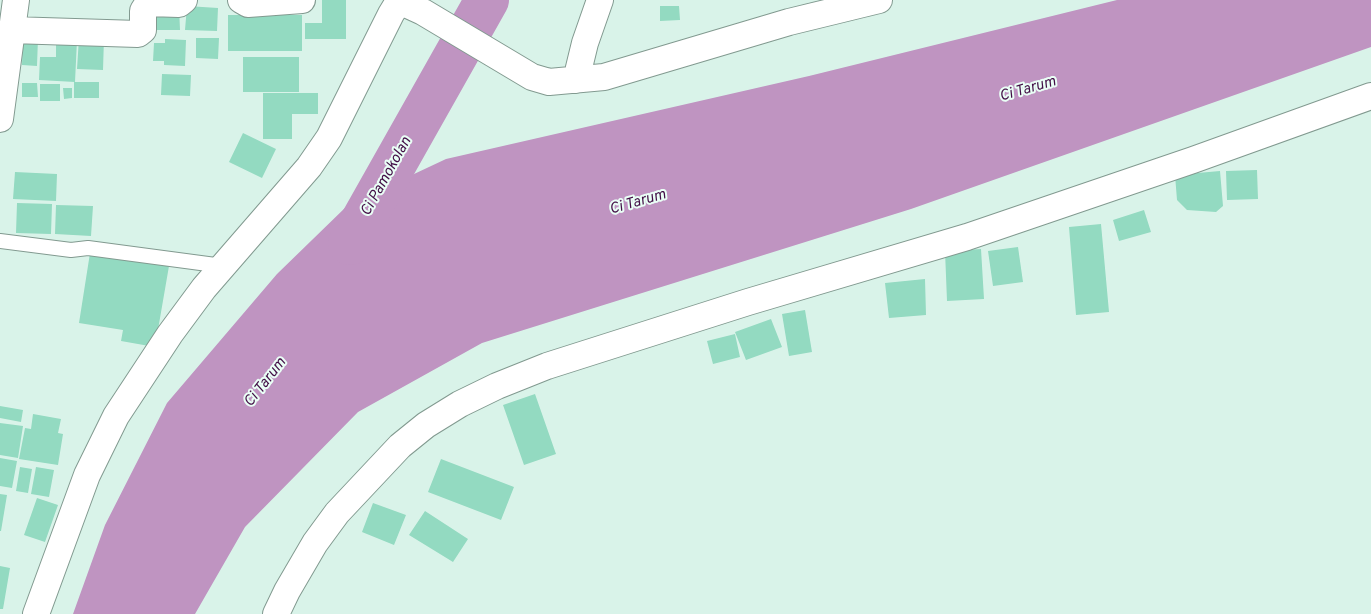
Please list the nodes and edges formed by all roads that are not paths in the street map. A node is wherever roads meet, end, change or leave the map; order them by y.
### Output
1 (16, 0) edge
2 (184, 0) edge
3 (241, 0) edge
4 (302, 0) edge
5 (600, 0) edge
6 (879, 0) edge
7 (398, 1) edge
8 (11, 30) junction
9 (576, 80) junction
10 (1371, 96) edge
11 (0, 119) edge
12 (0, 241) edge
13 (223, 266) junction
14 (36, 614) edge
15 (276, 614) edge

1 - 8 street
2 - 8 street
3 - 4 street
5 - 9 street
6 - 9 street
7 - 9 street
7 - 13 street
8 - 11 street
10 - 15 street
12 - 13 lane
13 - 14 street

